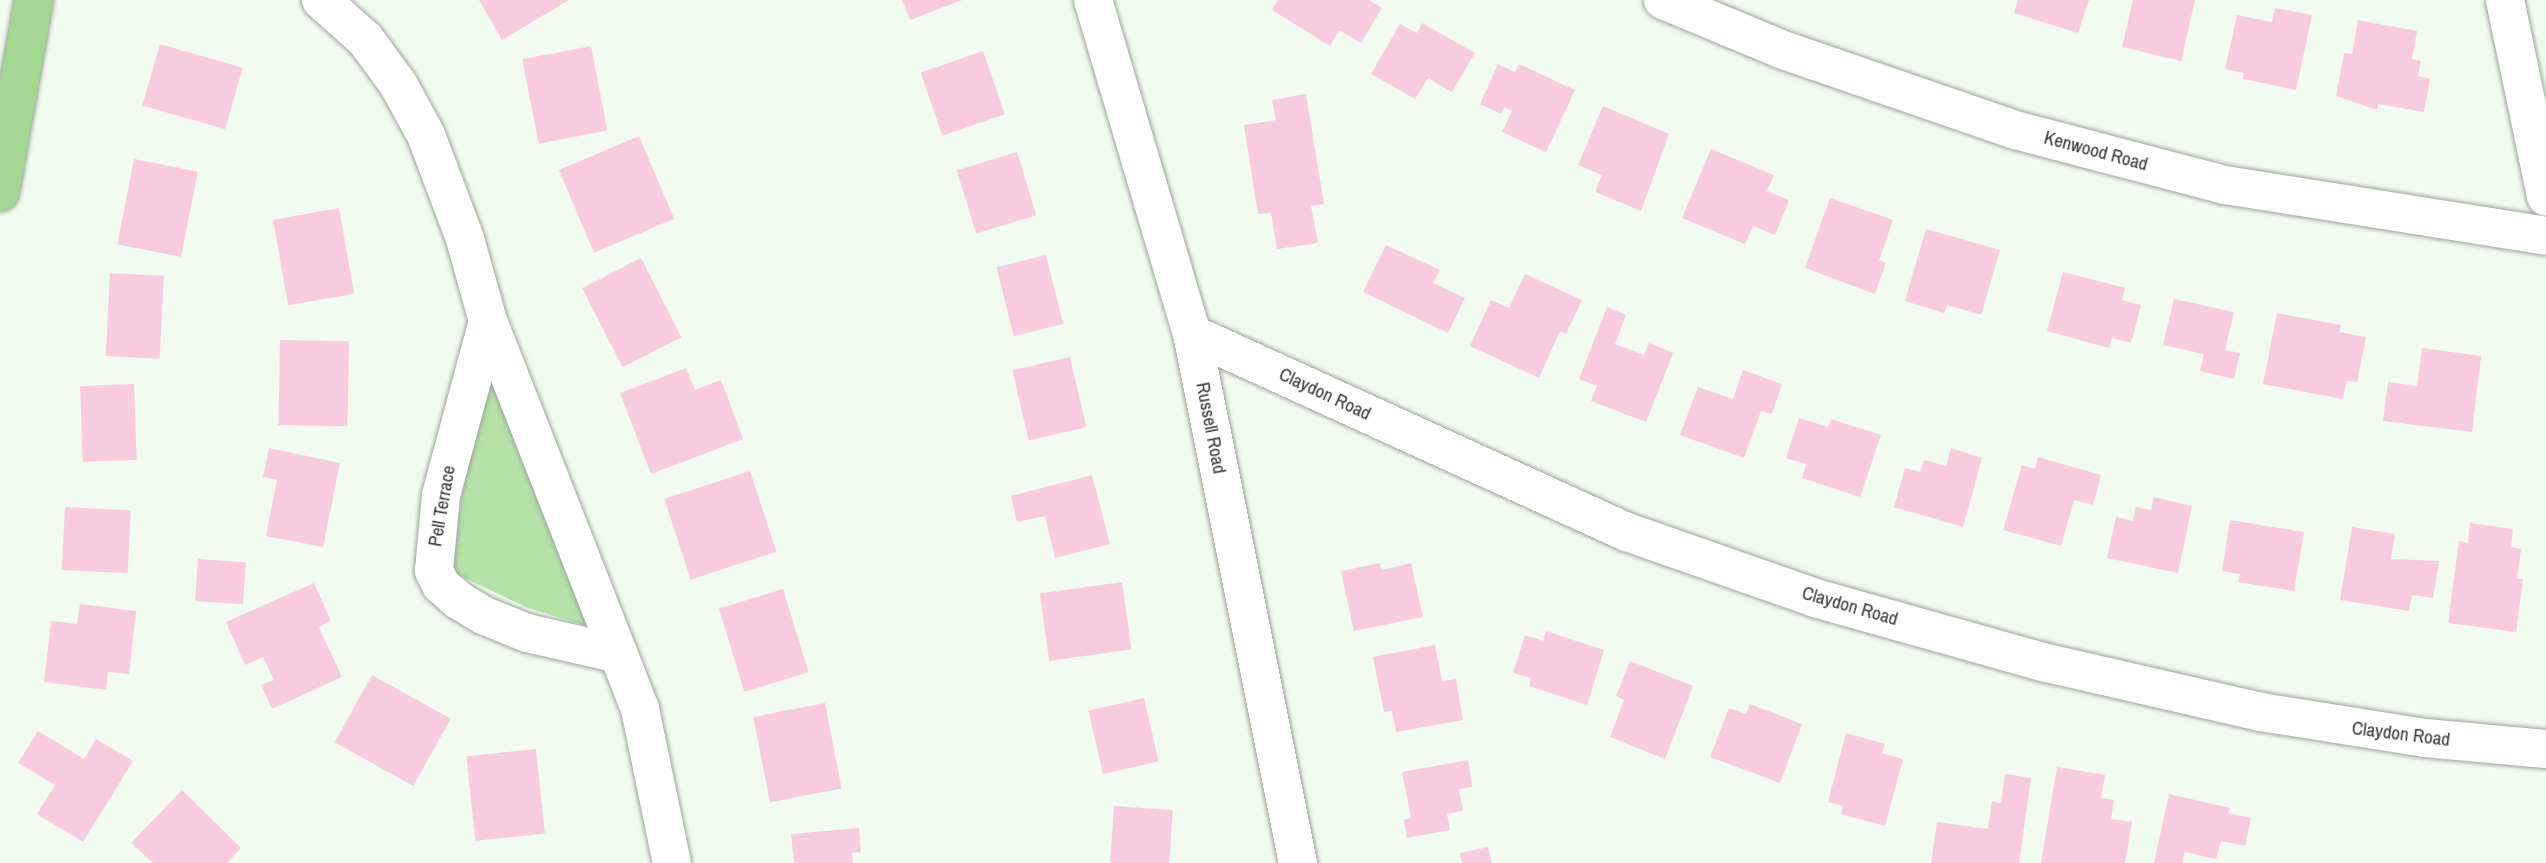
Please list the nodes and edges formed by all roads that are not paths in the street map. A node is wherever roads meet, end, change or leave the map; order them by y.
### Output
1 (34, 0) edge
2 (321, 0) edge
3 (1093, 0) edge
4 (1663, 0) edge
5 (2505, 0) edge
6 (0, 192) edge
7 (2546, 197) edge
8 (2546, 236) edge
9 (488, 321) junction
10 (1192, 334) junction
11 (619, 654) junction
12 (2546, 749) edge
13 (672, 863) edge
14 (1298, 863) edge

1 - 6 main road
2 - 9 street
3 - 10 street, Russell Road
4 - 8 street, Kenwood Road
5 - 7 street
9 - 11 street
9 - 11 street, Pell Terrace
10 - 12 street, Claydon Road
10 - 14 street, Russell Road
11 - 13 street

